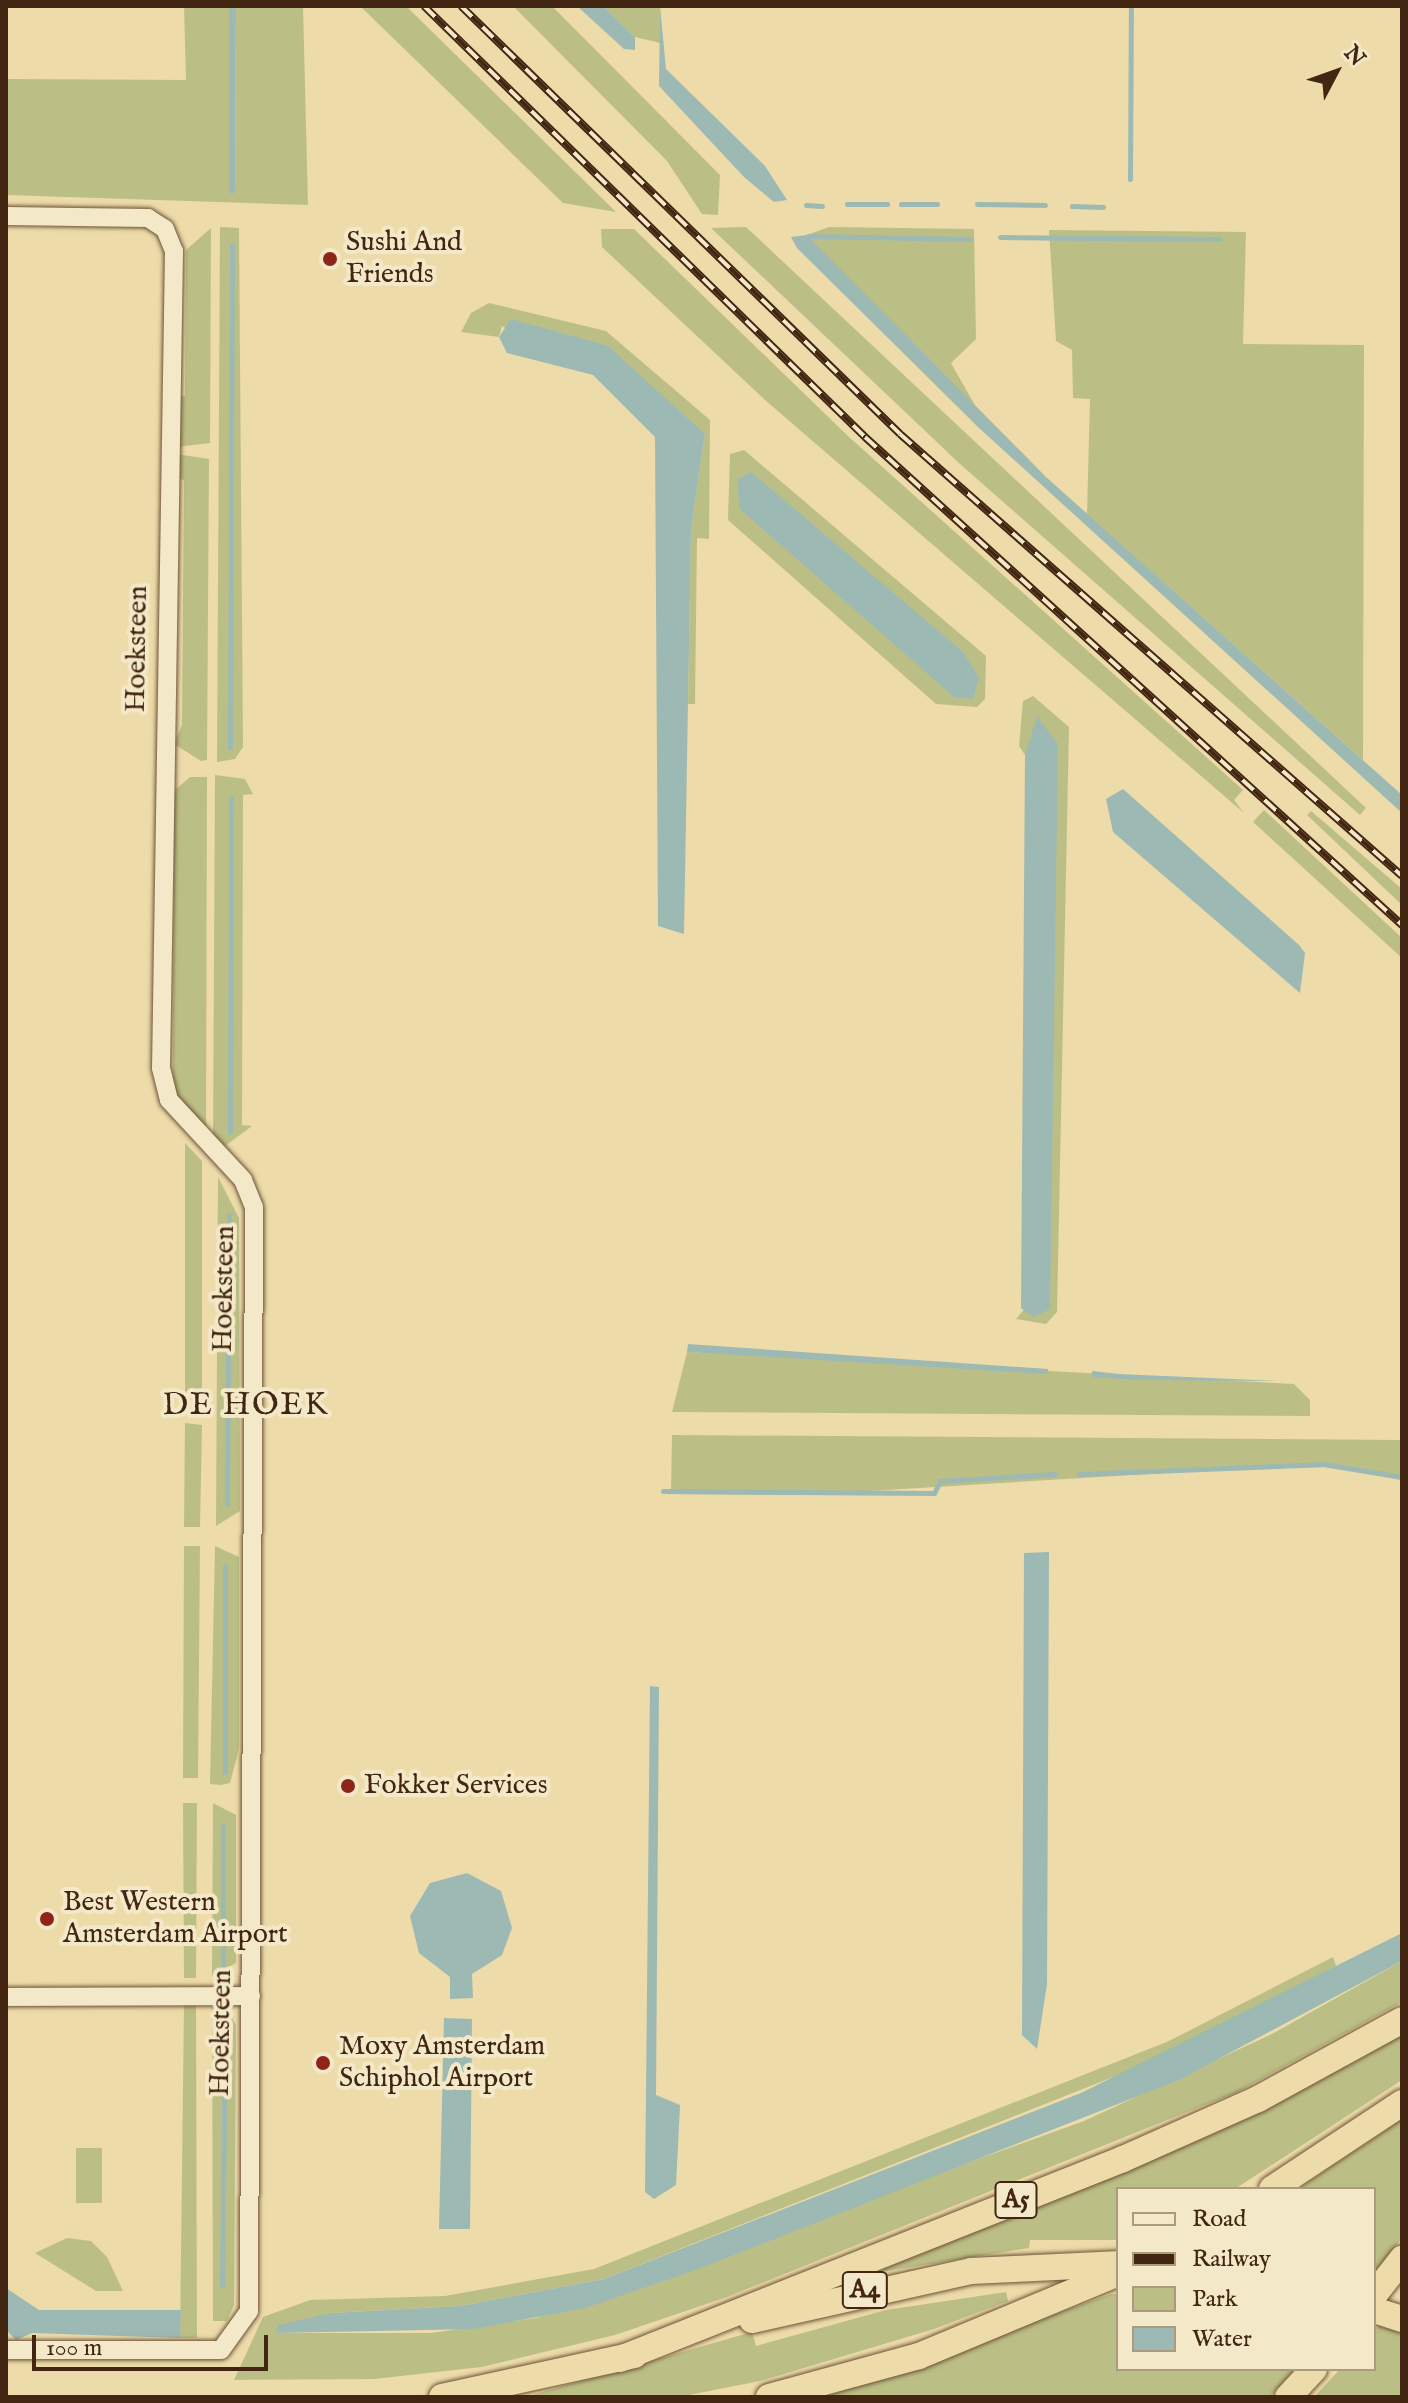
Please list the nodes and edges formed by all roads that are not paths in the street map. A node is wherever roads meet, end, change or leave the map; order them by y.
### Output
1 (6, 216) edge
2 (251, 1996) junction
3 (6, 1997) edge
4 (1402, 2020) edge
5 (1402, 2103) edge
6 (1275, 2187) edge
7 (1402, 2259) edge
8 (1116, 2264) edge
9 (1116, 2274) edge
10 (1378, 2290) edge
11 (1376, 2311) edge
12 (1402, 2319) edge
13 (6, 2350) edge
14 (620, 2359) junction
15 (1312, 2371) edge
16 (442, 2397) edge
17 (769, 2397) edge
18 (1288, 2397) edge

1 - 2 street, Hoeksteen
2 - 3 street
2 - 13 street, Hoeksteen
4 - 14 highway, A5
5 - 6 highway
7 - 10 highway
8 - 14 highway, A4
9 - 17 highway
11 - 12 highway
14 - 16 highway, A4
15 - 18 highway

